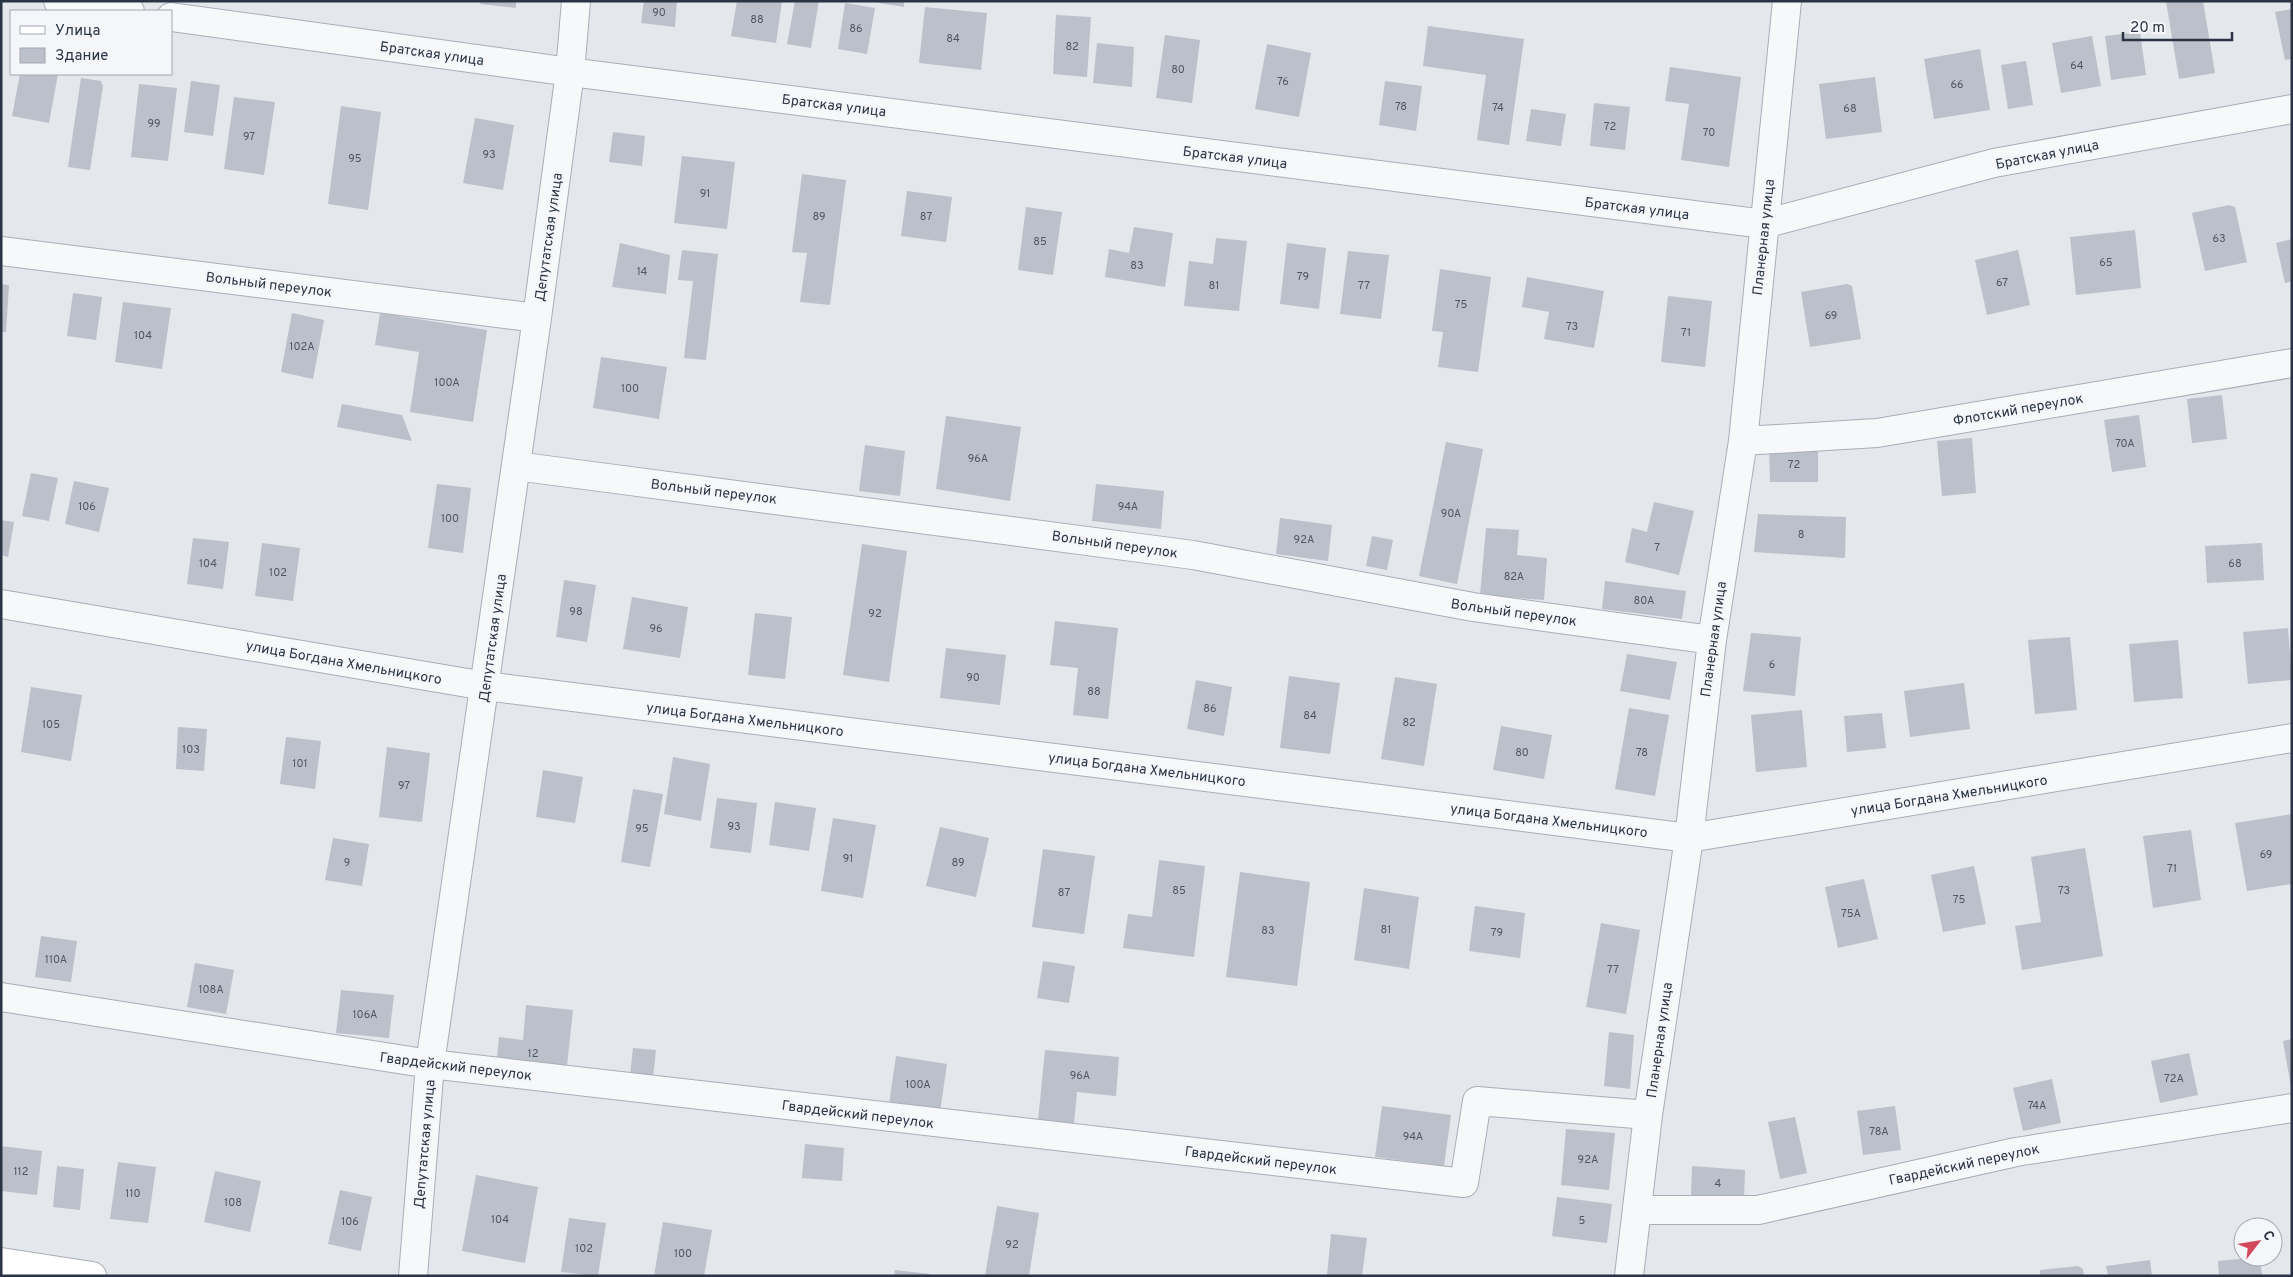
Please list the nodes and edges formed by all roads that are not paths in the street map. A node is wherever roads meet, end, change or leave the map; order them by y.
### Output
1 (58, 1) edge
2 (576, 1) edge
3 (1788, 1) edge
4 (123, 10) edge
5 (172, 17) edge
6 (570, 72) junction
7 (2292, 109) edge
8 (1764, 224) junction
9 (1, 251) edge
10 (537, 318) junction
11 (2292, 363) edge
12 (1743, 441) junction
13 (516, 466) junction
14 (1, 604) edge
15 (1712, 640) junction
16 (485, 686) junction
17 (2292, 738) edge
18 (1689, 838) junction
19 (1, 997) edge
20 (430, 1064) junction
21 (2292, 1108) edge
22 (1648, 1115) junction
23 (1637, 1210) junction
24 (1, 1262) edge
25 (92, 1276) edge
26 (413, 1276) edge
27 (1629, 1276) edge

1 - 4 street
2 - 6 street, Депутатская улица
3 - 8 street, Планерная улица
5 - 6 street, Братская улица
6 - 8 street, Братская улица
6 - 10 street, Депутатская улица
7 - 8 street, Братская улица
8 - 12 street, Планерная улица
9 - 10 street, Вольный переулок
10 - 13 street, Депутатская улица
11 - 12 street, Флотский переулок
12 - 15 street, Планерная улица
13 - 15 street, Вольный переулок
13 - 16 street, Депутатская улица
14 - 16 street, улица Богдана Хмельницкого
15 - 18 street, Планерная улица
16 - 18 street, улица Богдана Хмельницкого
16 - 20 street, Депутатская улица
17 - 18 street, улица Богдана Хмельницкого
18 - 22 street, Планерная улица
19 - 20 street, Гвардейский переулок
20 - 22 street, Гвардейский переулок
20 - 26 street, Депутатская улица
21 - 23 street, Гвардейский переулок
22 - 23 street, Планерная улица
23 - 27 street, Планерная улица
24 - 25 street

